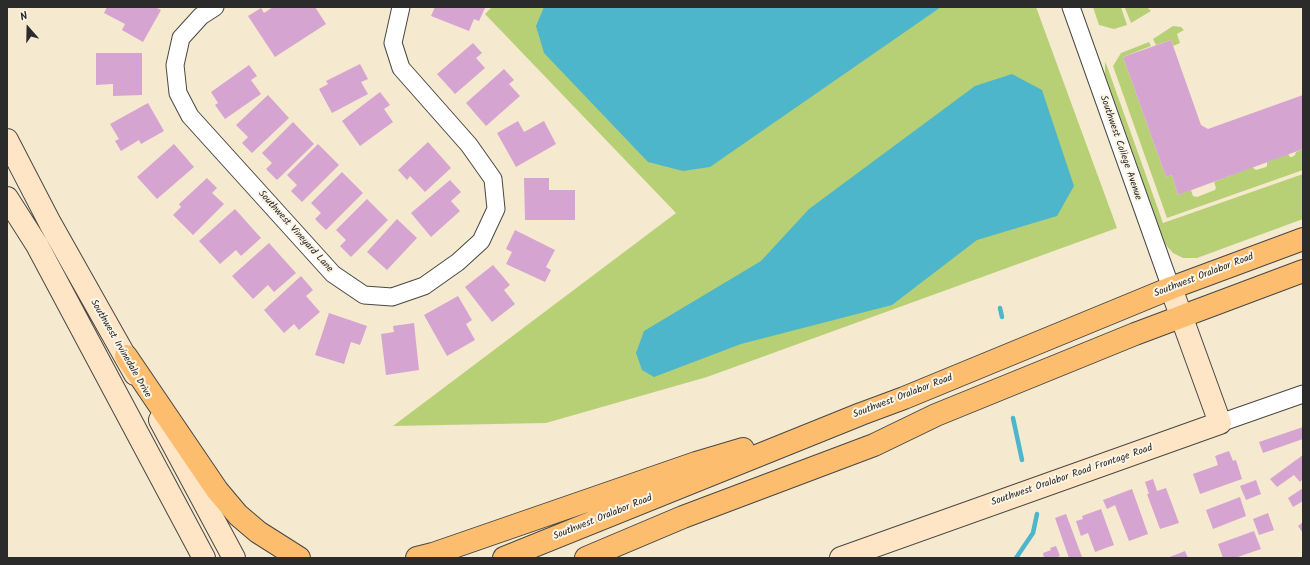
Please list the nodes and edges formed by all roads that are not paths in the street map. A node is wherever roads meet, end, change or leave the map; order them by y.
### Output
1 (216, 7) edge
2 (402, 7) edge
3 (1071, 7) edge
4 (7, 140) edge
5 (7, 198) edge
6 (1303, 239) edge
7 (1303, 271) edge
8 (1171, 288) junction
9 (1182, 317) junction
10 (126, 356) junction
11 (1303, 394) edge
12 (861, 414) junction
13 (1220, 423) junction
14 (883, 551) edge
15 (204, 558) edge
16 (234, 558) edge
17 (299, 558) edge
18 (417, 558) edge
19 (504, 558) edge
20 (586, 558) edge
21 (842, 558) edge

1 - 2 street, Southwest Vineyard Lane
3 - 8 street, Southwest College Avenue
4 - 10 main road, Southwest Irvinedale Drive
5 - 15 main road
6 - 8 main road, Southwest Oralabor Road
7 - 9 main road
8 - 9 main road
8 - 12 main road, Southwest Oralabor Road
9 - 13 main road
9 - 20 main road
10 - 16 main road, Southwest Irvinedale Drive
10 - 17 main road
11 - 13 street, Southwest Oralabor Road Frontage Road
12 - 18 main road
12 - 19 main road, Southwest Oralabor Road
13 - 14 main road, Southwest Oralabor Road Frontage Road
14 - 21 main road, Southwest Oralabor Road Frontage Road

